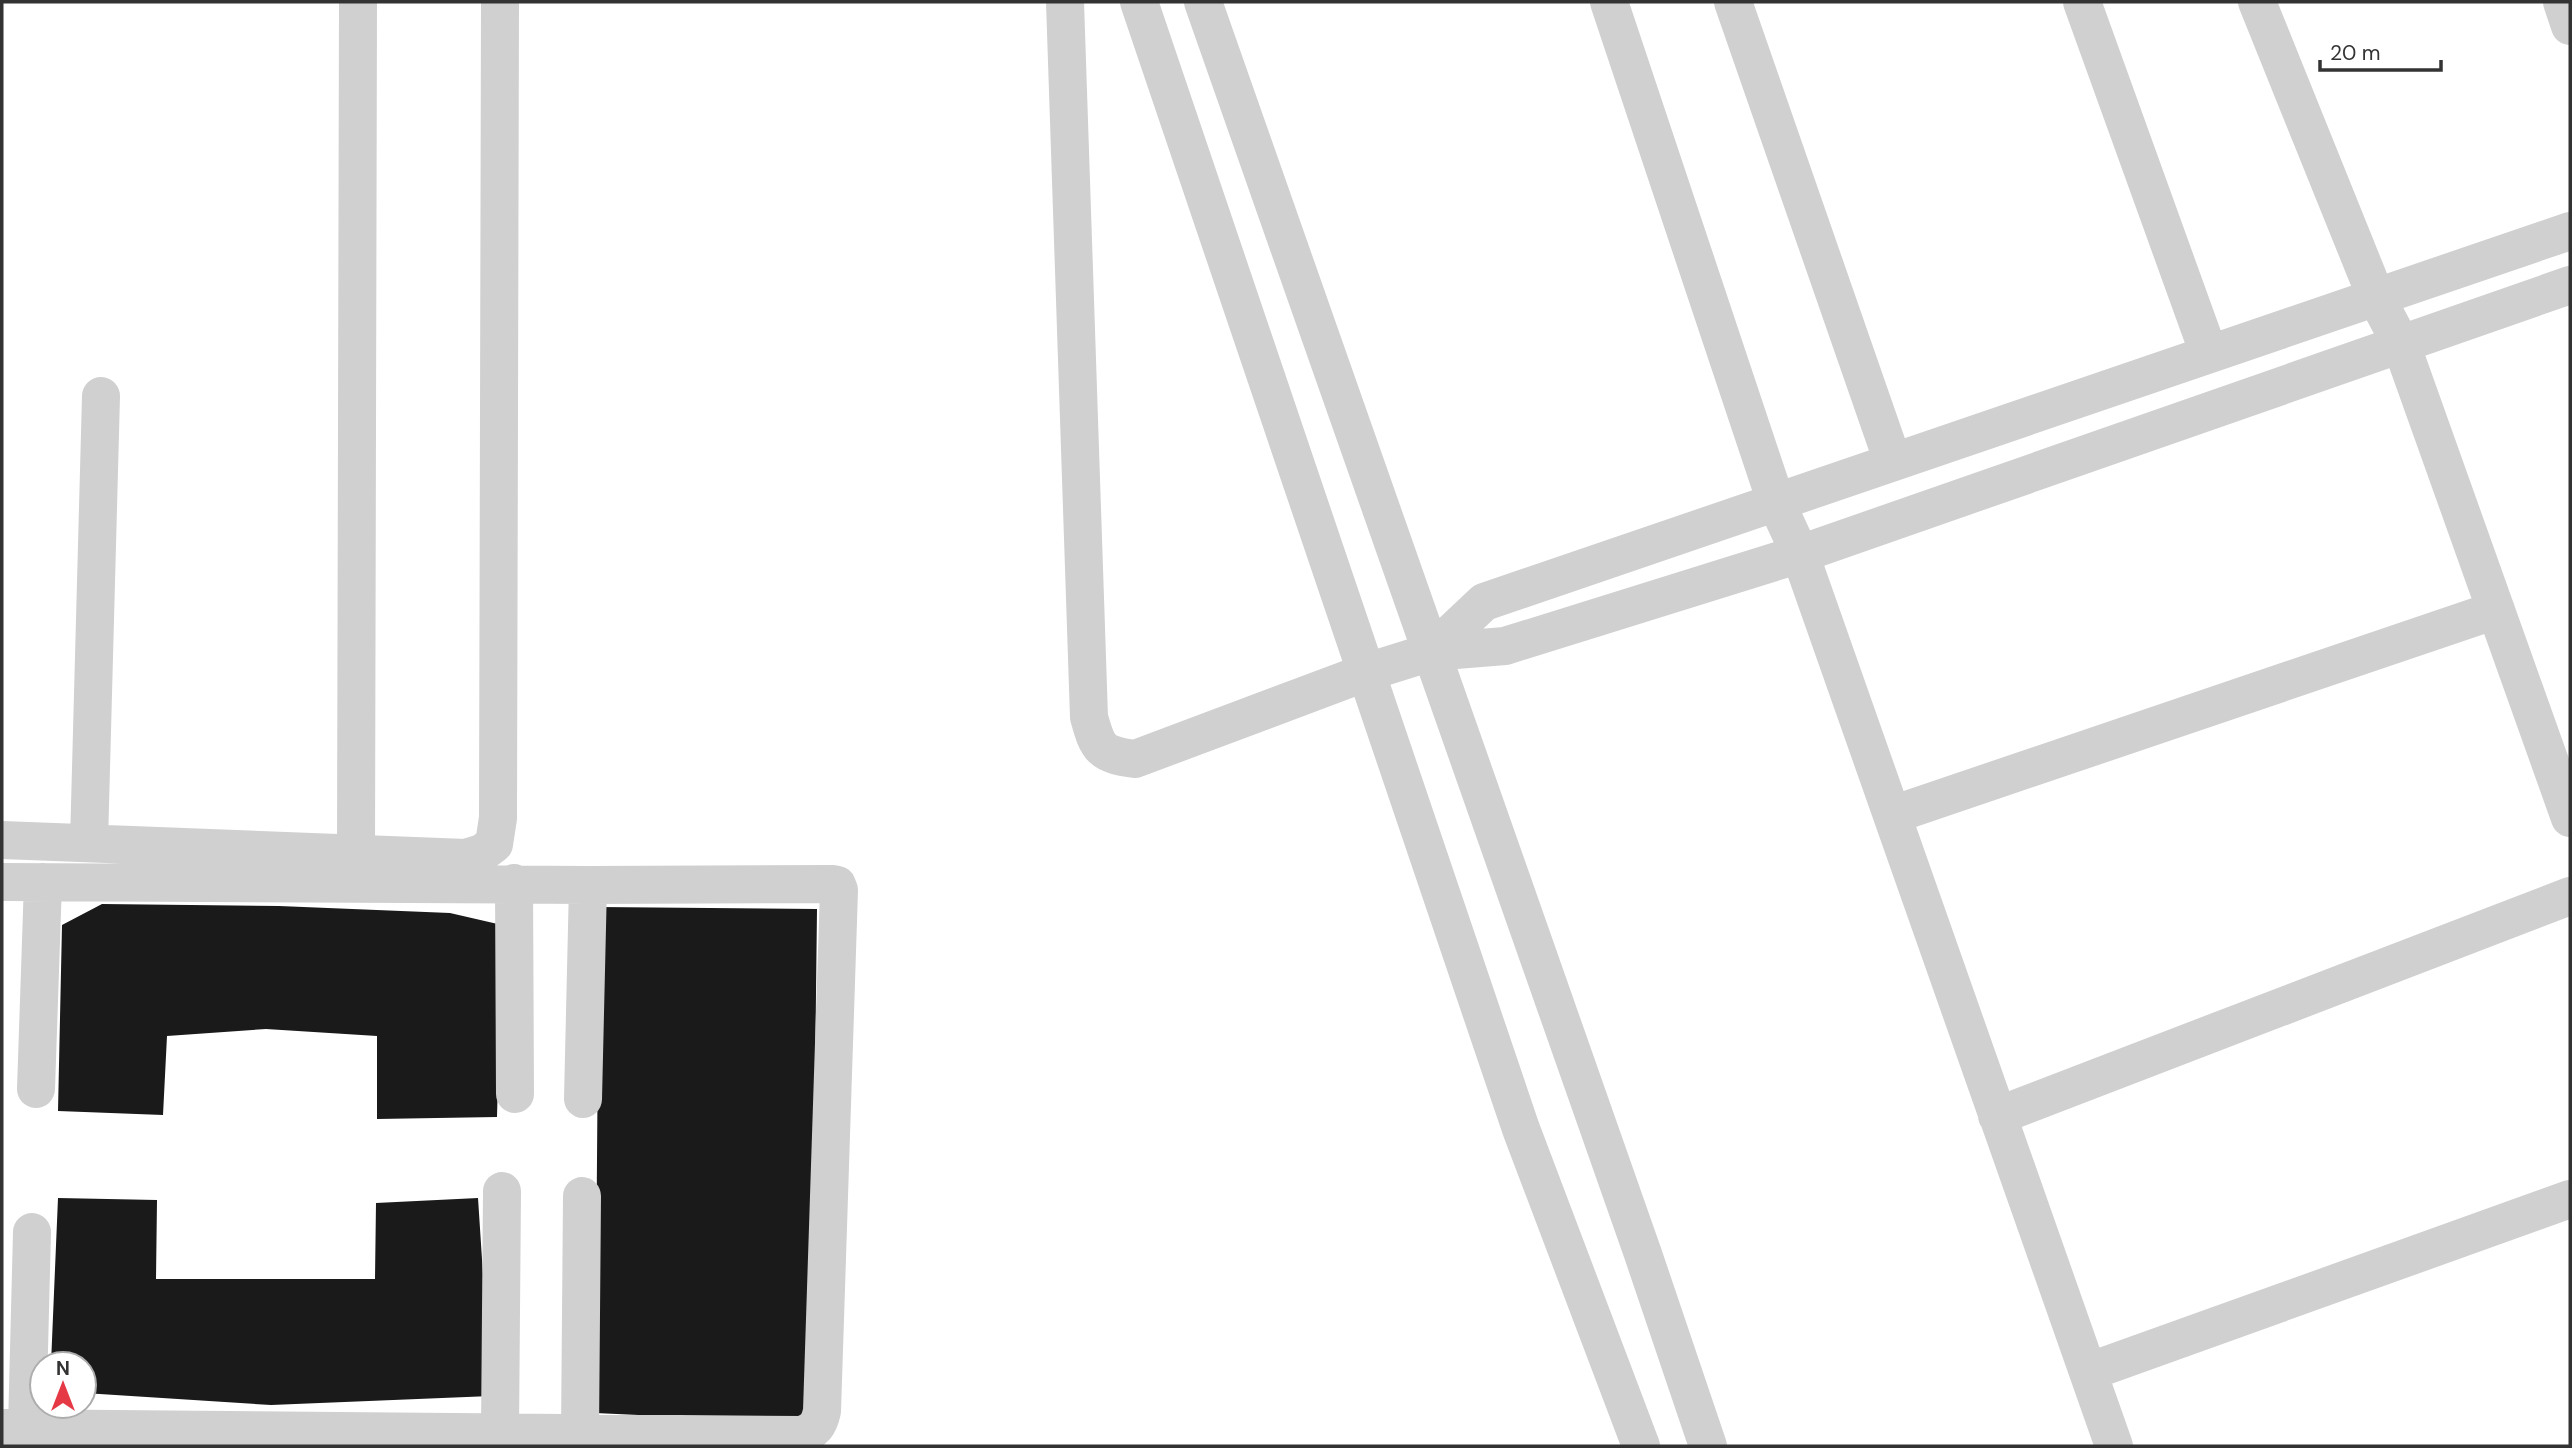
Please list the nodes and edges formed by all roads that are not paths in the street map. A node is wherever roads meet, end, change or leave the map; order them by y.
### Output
1 (358, 2) edge
2 (500, 2) edge
3 (1065, 2) edge
4 (1139, 2) edge
5 (1203, 2) edge
6 (1609, 2) edge
7 (1733, 2) edge
8 (2082, 2) edge
9 (2257, 2) edge
10 (2562, 2) edge
11 (2570, 26) edge
12 (2570, 231) edge
13 (2570, 285) edge
14 (2376, 298) junction
15 (2400, 344) junction
16 (2209, 354) junction
17 (101, 396) dead end
18 (1894, 462) junction
19 (1776, 502) junction
20 (1800, 554) junction
21 (2496, 610) junction
22 (1431, 652) junction
23 (1367, 672) junction
24 (1892, 815) junction
25 (2570, 818) edge
26 (2, 840) edge
27 (89, 843) junction
28 (356, 853) junction
29 (2, 881) edge
30 (43, 882) junction
31 (514, 883) junction
32 (588, 885) junction
33 (2570, 896) edge
34 (36, 1089) dead end
35 (515, 1094) dead end
36 (583, 1099) dead end
37 (1997, 1116) junction
38 (502, 1191) dead end
39 (582, 1196) dead end
40 (2570, 1199) edge
41 (32, 1232) dead end
42 (2088, 1372) junction
43 (14, 1428) edge
44 (500, 1431) junction
45 (580, 1432) junction
46 (1641, 1446) edge
47 (1708, 1446) edge
48 (2114, 1446) edge

1 - 28 street
2 - 28 street
3 - 23 street
4 - 23 street
5 - 22 street
6 - 19 street
7 - 18 street
8 - 16 street
9 - 14 street
10 - 11 street
12 - 14 street
13 - 15 street
14 - 15 street
14 - 16 street
15 - 20 street
15 - 21 street
16 - 18 street
17 - 27 street
18 - 19 street
19 - 20 street
19 - 22 street
20 - 22 street
20 - 24 street
21 - 24 street
21 - 25 street
22 - 23 street
22 - 47 street
23 - 46 street
24 - 37 street
26 - 27 street
27 - 28 street
29 - 30 street
30 - 31 street
30 - 34 street
31 - 32 street
31 - 35 street
32 - 36 street
32 - 45 street
33 - 37 street
37 - 42 street
38 - 44 street
39 - 45 street
40 - 42 street
41 - 43 street
42 - 48 street
43 - 44 street
44 - 45 street

